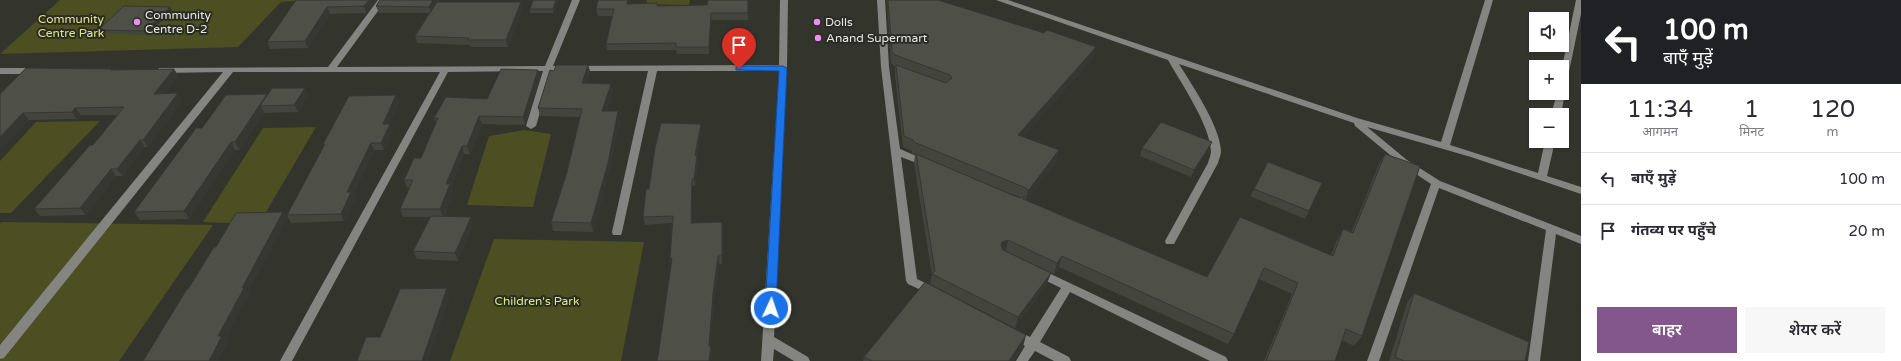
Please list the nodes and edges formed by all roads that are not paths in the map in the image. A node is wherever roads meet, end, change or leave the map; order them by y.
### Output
1 (382, 0) edge
2 (576, 0) edge
3 (784, 0) edge
4 (881, 0) edge
5 (1000, 0) edge
6 (1489, 0) edge
7 (1580, 0) edge
8 (1172, 59) junction
9 (1567, 60) edge
10 (885, 67) junction
11 (783, 68) junction
12 (548, 69) junction
13 (653, 69) junction
14 (152, 70) edge
15 (230, 70) junction
16 (330, 70) junction
17 (445, 70) junction
18 (42, 71) edge
19 (1, 72) edge
20 (898, 72) edge
21 (1354, 120) junction
22 (531, 126) dead end
23 (1445, 146) junction
24 (1548, 148) edge
25 (895, 151) junction
26 (939, 169) edge
27 (1542, 178) junction
28 (1436, 183) junction
29 (1581, 191) edge
30 (1551, 230) junction
31 (617, 232) dead end
32 (1581, 240) edge
33 (1170, 241) dead end
34 (1026, 266) edge
35 (1068, 286) junction
36 (940, 296) edge
37 (1004, 329) edge
38 (769, 340) junction
39 (1032, 344) junction
40 (0, 354) edge
41 (286, 361) edge
42 (767, 361) edge
43 (804, 361) edge
44 (1022, 361) edge
45 (1065, 361) edge
46 (1222, 361) edge
47 (1373, 361) edge
48 (1534, 361) edge

1 - 16 street
2 - 12 street
3 - 11 street
4 - 10 street
5 - 8 street
6 - 23 street
7 - 9 street
8 - 21 street
8 - 33 street
10 - 20 street
10 - 25 street
11 - 13 street
11 - 38 street
12 - 13 street
12 - 17 street
12 - 22 street
13 - 31 street
14 - 15 street
15 - 16 street
15 - 40 street
16 - 17 street
17 - 41 street
18 - 19 street
21 - 23 street
21 - 28 street
23 - 27 street
24 - 27 street
25 - 26 street
25 - 36 street
27 - 29 street
28 - 30 street
28 - 47 street
30 - 32 street
30 - 48 street
34 - 35 street
35 - 39 street
35 - 46 street
37 - 39 street
38 - 42 street
38 - 43 street
39 - 44 street
39 - 45 street

